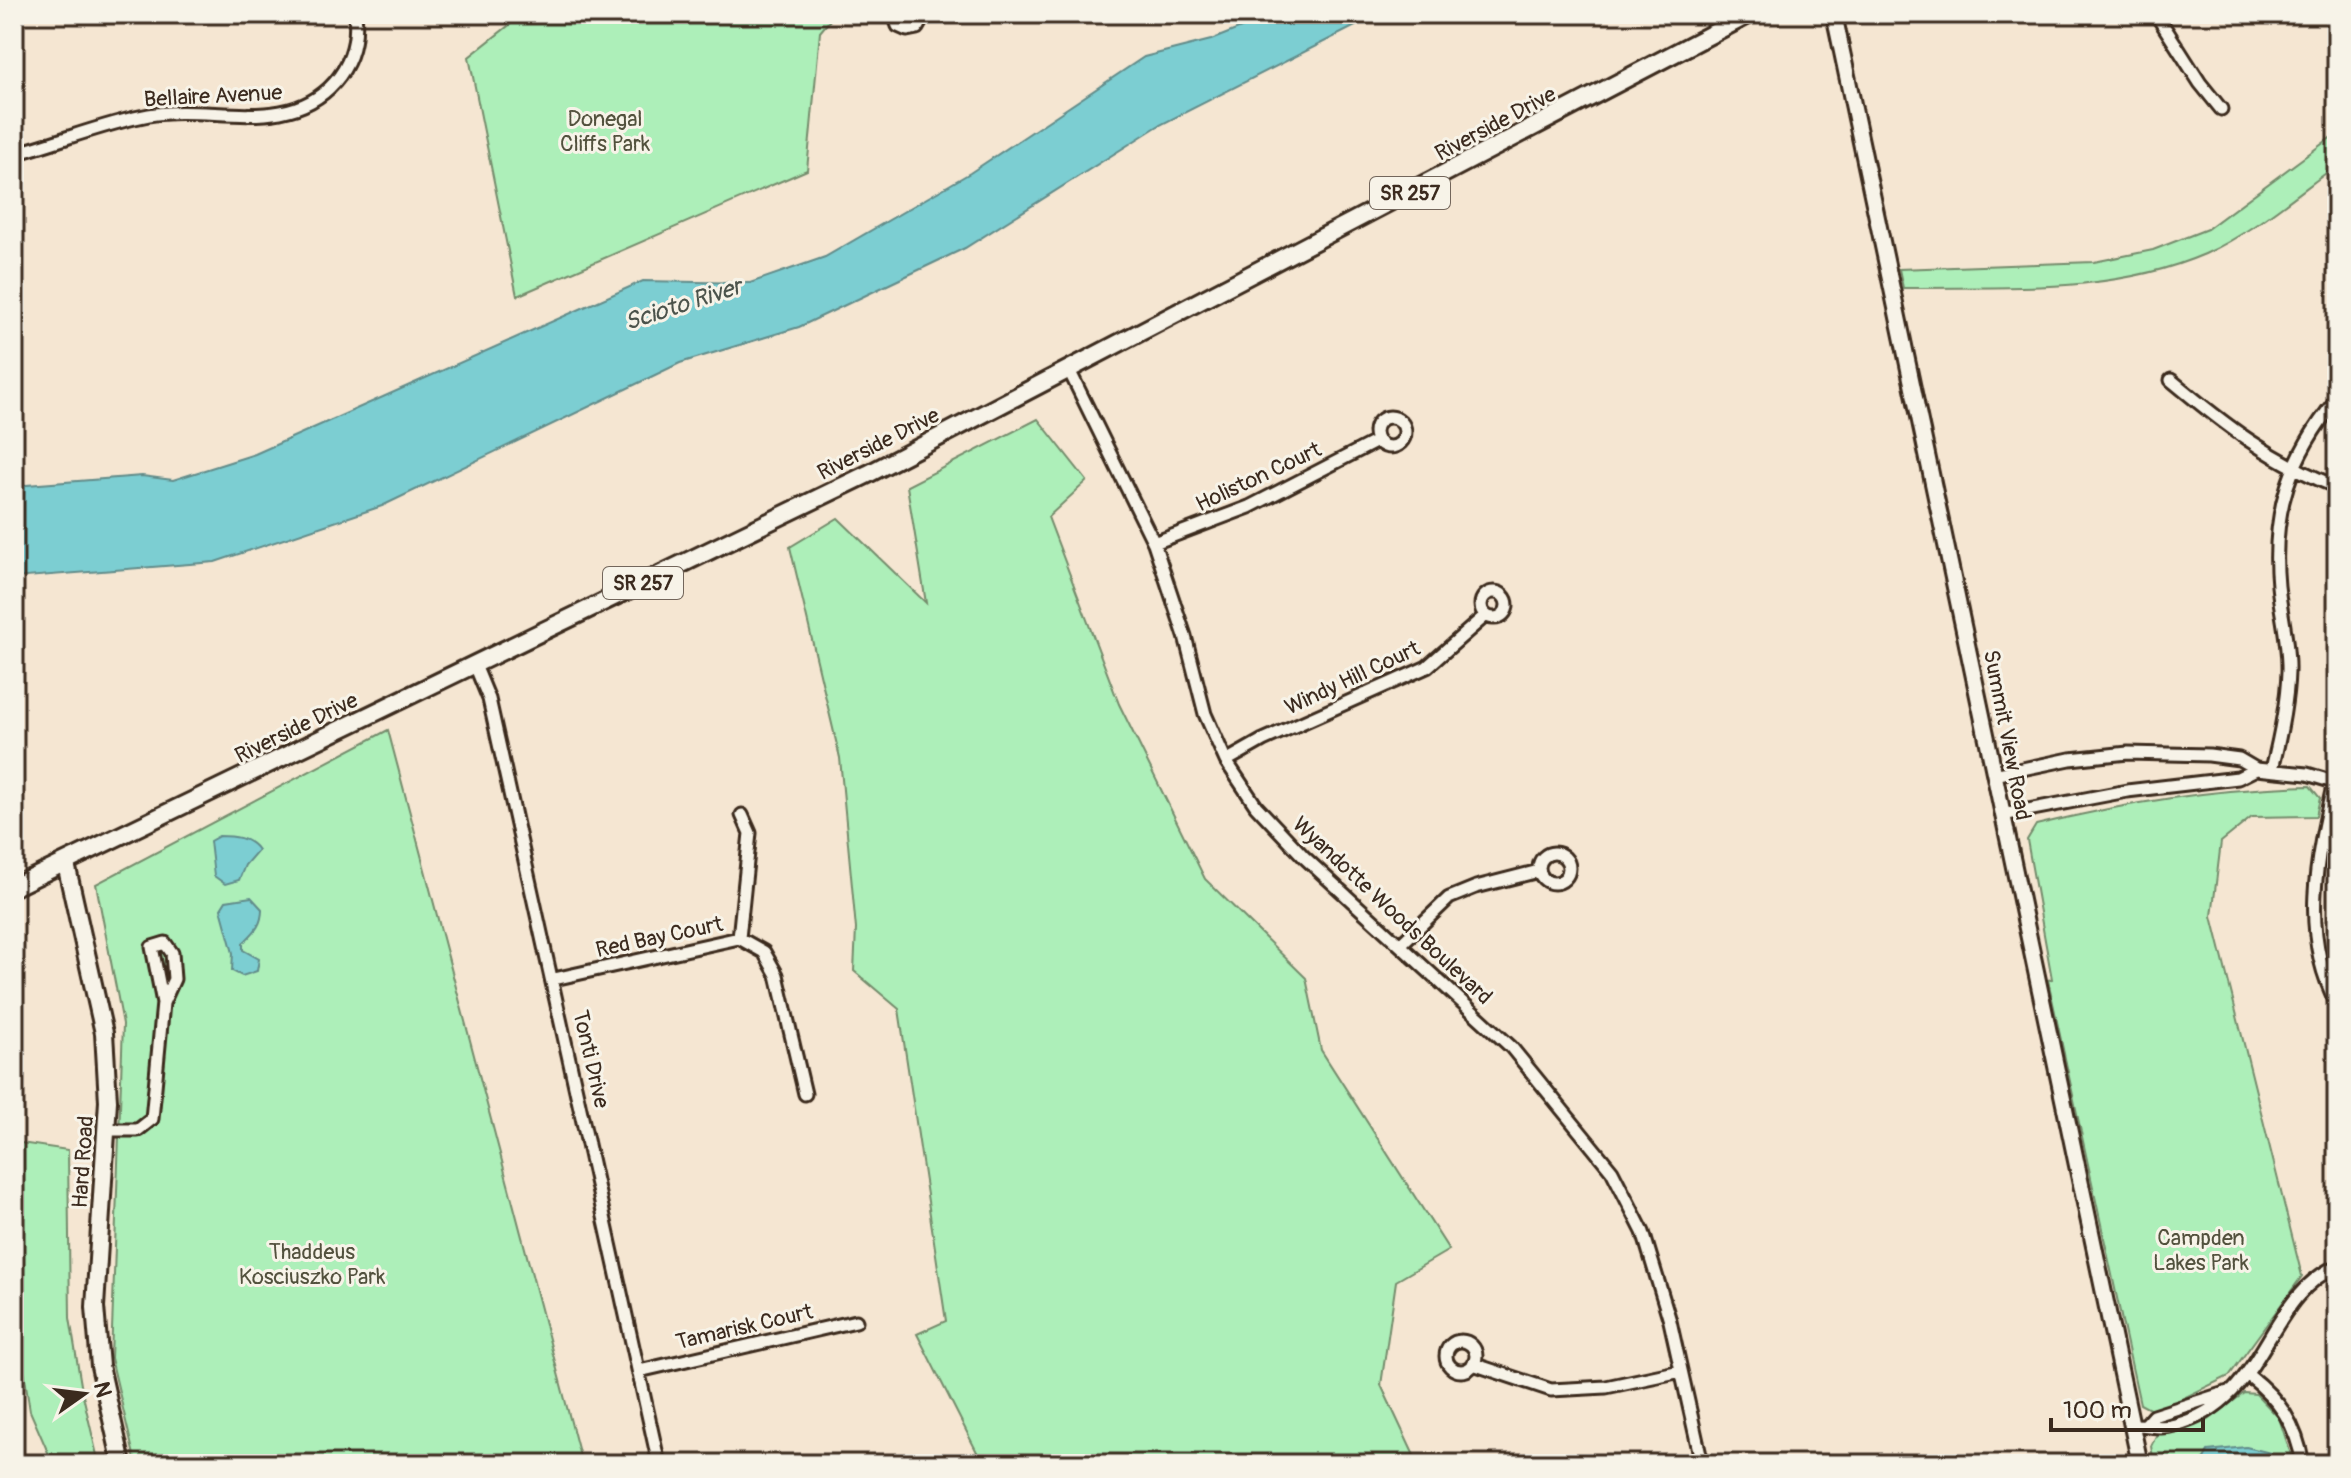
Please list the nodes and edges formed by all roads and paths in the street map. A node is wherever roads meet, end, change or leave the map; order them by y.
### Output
1 (355, 14) edge
2 (894, 14) edge
3 (925, 14) edge
4 (1750, 14) edge
5 (1834, 14) edge
6 (2156, 14) edge
7 (2221, 109) dead end
8 (14, 154) edge
9 (1069, 370) junction
10 (2171, 380) dead end
11 (2337, 399) edge
12 (1377, 441) dead end
13 (2292, 470) junction
14 (2337, 487) edge
15 (1154, 543) junction
16 (1486, 615) dead end
17 (475, 665) junction
18 (1226, 761) junction
19 (2256, 769) junction
20 (2272, 769) junction
21 (1994, 775) junction
22 (2335, 782) edge
23 (742, 815) dead end
24 (2002, 815) junction
25 (66, 864) junction
26 (1539, 871) dead end
27 (14, 887) edge
28 (739, 938) junction
29 (1400, 945) junction
30 (554, 979) junction
31 (163, 1003) dead end
32 (2337, 1004) edge
33 (805, 1094) dead end
34 (106, 1130) junction
35 (2337, 1266) edge
36 (856, 1321) dead end
37 (1473, 1364) dead end
38 (639, 1371) junction
39 (1681, 1371) junction
40 (2248, 1375) junction
41 (2139, 1425) junction
42 (122, 1464) edge
43 (659, 1464) edge
44 (1702, 1464) edge
45 (2140, 1464) edge
46 (2303, 1464) edge

1 - 8 street, Bellaire Avenue
2 - 3 street
4 - 9 main road, Riverside Drive / SR 257
5 - 21 street, Summit View Road
6 - 7 street
9 - 15 street, Wyandotte Woods Boulevard
9 - 17 main road, Riverside Drive / SR 257
10 - 13 street
11 - 13 street
12 - 15 street, Holiston Court
13 - 14 street
13 - 20 street
15 - 18 street, Wyandotte Woods Boulevard
16 - 18 street, Windy Hill Court
17 - 25 main road, Riverside Drive / SR 257
17 - 30 street, Tonti Drive
18 - 29 street, Wyandotte Woods Boulevard
19 - 20 street
19 - 21 street
19 - 24 street
20 - 22 street
21 - 24 street, Summit View Road
22 - 32 street
23 - 28 street
24 - 41 street, Summit View Road
25 - 27 main road, Riverside Drive / SR 257
25 - 34 main road, Hard Road
26 - 29 street
28 - 30 street, Red Bay Court
28 - 33 street, Red Bay Court
29 - 39 street, Wyandotte Woods Boulevard
30 - 38 street, Tonti Drive
31 - 34 street
34 - 42 main road, Hard Road
35 - 40 street
36 - 38 street, Tamarisk Court
37 - 39 street
38 - 43 street, Tonti Drive
39 - 44 street, Wyandotte Woods Boulevard
40 - 41 street
40 - 46 street
41 - 45 street, Summit View Road

